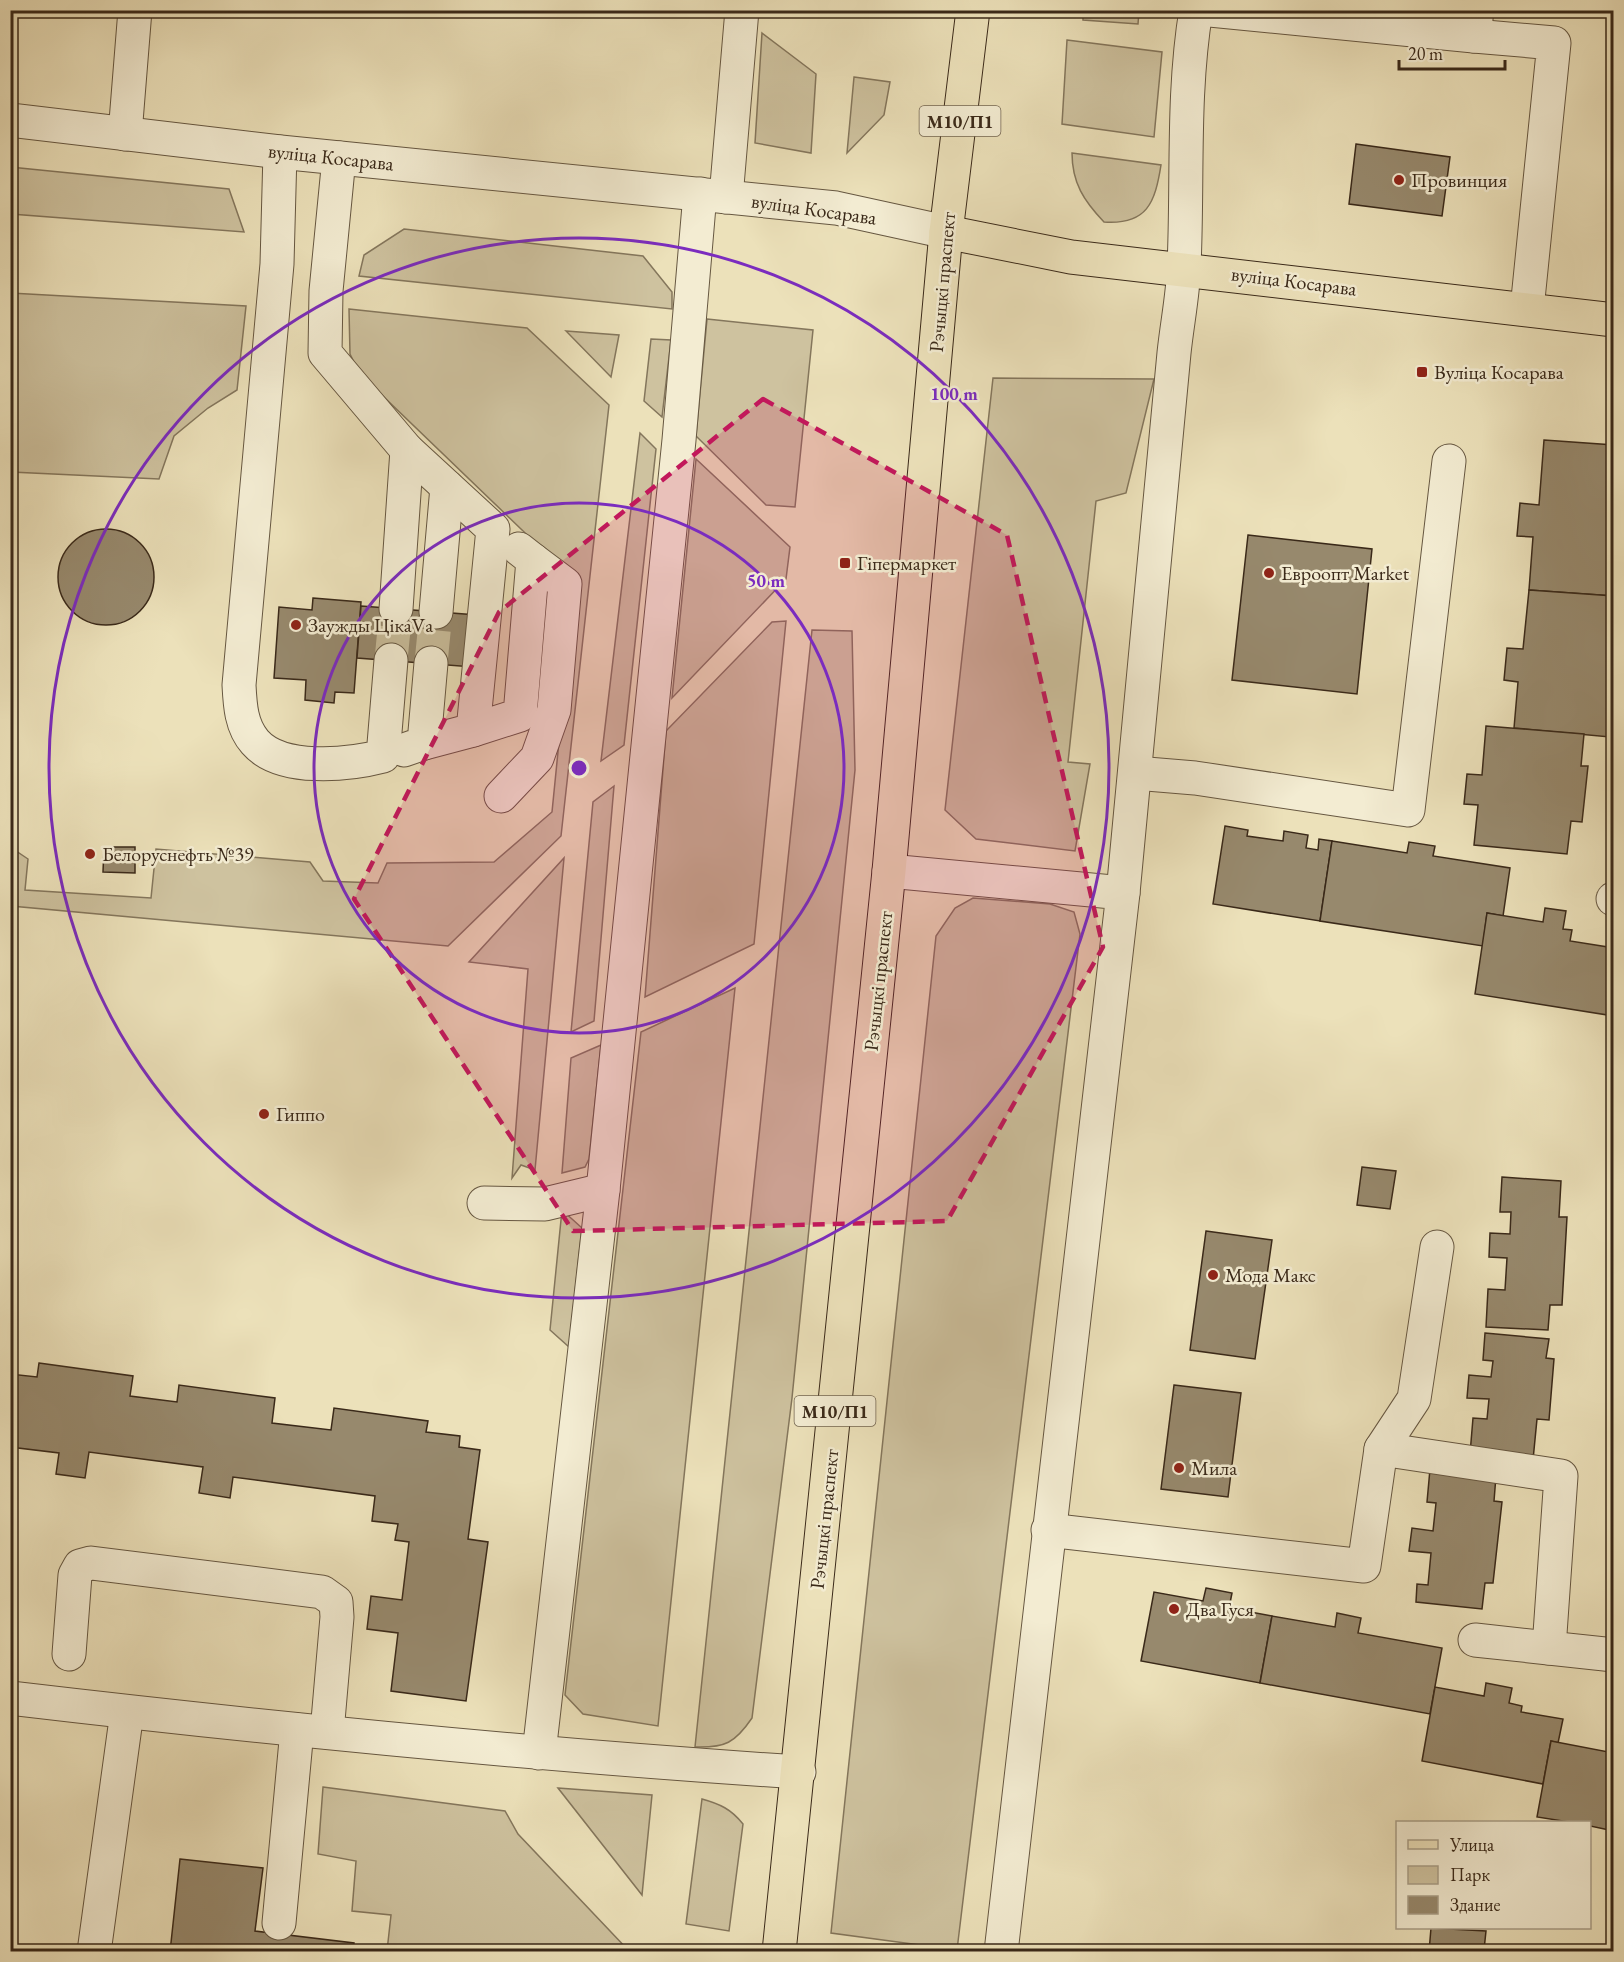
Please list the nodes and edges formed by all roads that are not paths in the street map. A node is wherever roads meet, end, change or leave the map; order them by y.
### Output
1 (135, 10) edge
2 (742, 10) edge
3 (972, 10) edge
4 (1196, 10) edge
5 (1210, 10) edge
6 (1476, 23) edge
7 (10, 120) edge
8 (125, 134) junction
9 (280, 152) junction
10 (339, 158) junction
11 (713, 196) junction
12 (946, 232) junction
13 (1184, 269) junction
14 (1527, 309) junction
15 (1614, 320) edge
16 (407, 450) junction
17 (1449, 461) dead end
18 (447, 487) junction
19 (493, 528) junction
20 (533, 560) junction
21 (396, 609) tunnel mouth
22 (436, 612) tunnel mouth
23 (391, 660) tunnel mouth
24 (431, 663) tunnel mouth
25 (472, 730) junction
26 (424, 743) junction
27 (383, 756) junction
28 (1135, 773) junction
29 (501, 796) dead end
30 (889, 871) junction
31 (1123, 893) junction
32 (603, 1190) junction
33 (484, 1203) dead end
34 (1437, 1247) dead end
35 (1381, 1449) junction
36 (1048, 1530) junction
37 (1475, 1640) dead end
38 (1549, 1648) junction
39 (69, 1654) dead end
40 (1614, 1655) edge
41 (10, 1698) edge
42 (127, 1712) junction
43 (312, 1731) junction
44 (539, 1753) junction
45 (799, 1772) junction
46 (279, 1923) dead end
47 (94, 1952) edge
48 (779, 1952) edge
49 (1001, 1952) edge

1 - 8 street
2 - 11 street
3 - 12 main road, Рэчыцкі праспект / М10/П1
4 - 13 street
5 - 6 street
6 - 14 street
7 - 8 street, вуліца Косарава
8 - 9 street, вуліца Косарава
9 - 10 street, вуліца Косарава
9 - 27 street
10 - 11 street, вуліца Косарава
10 - 16 street
11 - 12 street, вуліца Косарава
11 - 32 street
12 - 13 main road, вуліца Косарава
12 - 30 main road, Рэчыцкі праспект / М10/П1
13 - 14 main road, вуліца Косарава
13 - 28 street
14 - 15 main road, вуліца Косарава
16 - 18 street
16 - 21 street
17 - 28 street
18 - 19 street
18 - 22 street
19 - 20 street
19 - 25 street
20 - 25 street
20 - 29 street
23 - 27 street
24 - 26 street
25 - 26 street
26 - 27 street
28 - 31 street
30 - 31 street
30 - 45 main road, Рэчыцкі праспект / М10/П1
31 - 36 street
32 - 33 street
32 - 44 street
34 - 35 street
35 - 36 street
35 - 38 street
36 - 49 street
37 - 38 street
38 - 40 street
39 - 43 street
41 - 42 street
42 - 43 street
42 - 47 street
43 - 44 street
43 - 46 street
44 - 45 street
45 - 48 main road, Рэчыцкі праспект / М10/П1

